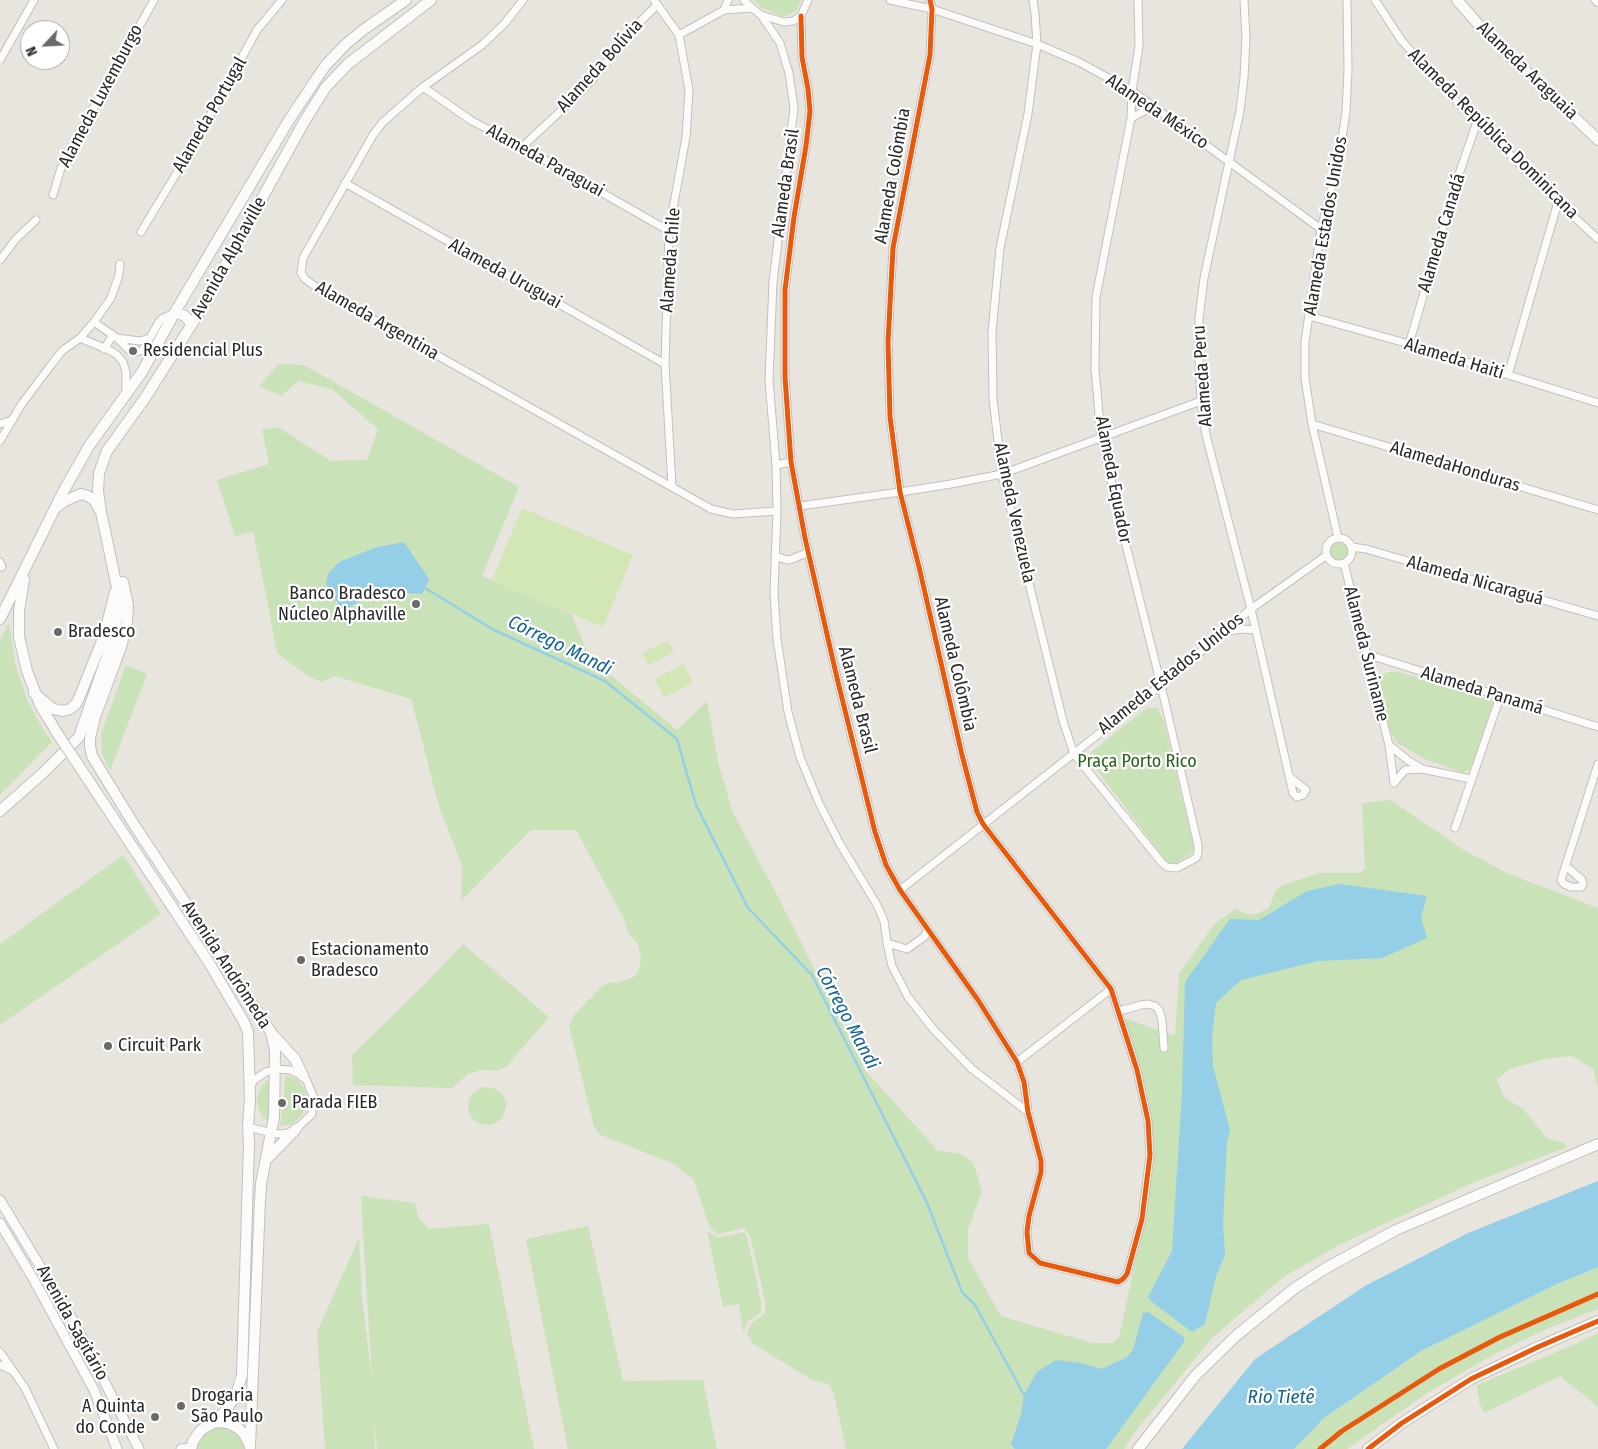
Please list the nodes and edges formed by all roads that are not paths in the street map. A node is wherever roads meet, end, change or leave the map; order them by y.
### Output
1 (34, 0) edge
2 (154, 0) edge
3 (282, 0) edge
4 (406, 0) edge
5 (431, 0) edge
6 (524, 0) edge
7 (728, 0) edge
8 (744, 0) edge
9 (890, 0) edge
10 (930, 0) edge
11 (1033, 0) edge
12 (1138, 0) edge
13 (1244, 0) edge
14 (1347, 0) edge
15 (1375, 0) edge
16 (1457, 0) edge
17 (809, 1) edge
18 (655, 3) edge
19 (752, 8) junction
20 (932, 9) junction
21 (724, 10) junction
22 (761, 15) junction
23 (801, 16) junction
24 (679, 35) junction
25 (1038, 44) junction
26 (0, 60) edge
27 (423, 87) junction
28 (1135, 93) junction
29 (1152, 106) junction
30 (1130, 118) junction
31 (1478, 122) junction
32 (1598, 140) edge
33 (522, 147) junction
34 (1229, 163) junction
35 (345, 183) junction
36 (53, 195) dead end
37 (1558, 202) junction
38 (36, 220) dead end
39 (1321, 229) junction
40 (669, 231) junction
41 (141, 232) dead end
42 (1598, 239) edge
43 (0, 260) edge
44 (120, 264) dead end
45 (175, 312) junction
46 (1309, 316) junction
47 (94, 322) junction
48 (191, 326) junction
49 (115, 337) junction
50 (80, 338) junction
51 (150, 338) junction
52 (1408, 344) junction
53 (104, 349) junction
54 (665, 364) junction
55 (1508, 375) junction
56 (126, 396) junction
57 (1201, 400) junction
58 (1598, 403) edge
59 (12, 420) junction
60 (0, 424) edge
61 (1312, 424) junction
62 (1101, 437) junction
63 (0, 441) edge
64 (791, 462) junction
65 (776, 464) junction
66 (1002, 474) junction
67 (672, 486) junction
68 (900, 492) junction
69 (800, 506) junction
70 (55, 508) junction
71 (1598, 510) edge
72 (776, 511) junction
73 (101, 512) junction
74 (1338, 538) junction
75 (108, 547) junction
76 (1352, 547) junction
77 (809, 552) junction
78 (1327, 555) junction
79 (775, 556) junction
80 (1344, 564) junction
81 (25, 570) junction
82 (117, 584) junction
83 (1251, 609) junction
84 (1598, 616) edge
85 (0, 619) edge
86 (1256, 630) junction
87 (1222, 632) junction
88 (1366, 654) junction
89 (1161, 685) junction
90 (34, 693) junction
91 (1500, 697) junction
92 (1598, 727) edge
93 (1388, 744) junction
94 (1074, 754) junction
95 (1598, 764) edge
96 (1422, 769) junction
97 (1290, 777) dead end
98 (1471, 778) junction
99 (0, 811) edge
100 (133, 823) junction
101 (117, 824) junction
102 (983, 824) junction
103 (1455, 828) dead end
104 (1566, 866) dead end
105 (900, 890) junction
106 (186, 903) junction
107 (172, 908) junction
108 (198, 920) junction
109 (184, 926) junction
110 (928, 929) junction
111 (887, 943) junction
112 (1111, 990) junction
113 (1119, 1011) junction
114 (270, 1032) junction
115 (1164, 1048) dead end
116 (1017, 1062) junction
117 (275, 1069) junction
118 (303, 1076) junction
119 (250, 1087) junction
120 (1028, 1112) junction
121 (248, 1127) junction
122 (296, 1129) junction
123 (272, 1133) junction
124 (1598, 1144) edge
125 (265, 1161) junction
126 (0, 1200) edge
127 (0, 1223) edge
128 (1118, 1282) joint
129 (1598, 1321) edge
130 (0, 1352) edge
131 (0, 1365) edge
132 (14, 1371) junction
133 (213, 1423) junction
134 (250, 1448) edge
135 (54, 1449) edge
136 (117, 1449) edge
137 (139, 1449) edge
138 (188, 1449) edge
139 (1138, 1449) edge
140 (1368, 1449) edge

1 - 26 street
2 - 36 street, Alameda Luxemburgo
3 - 41 street, Alameda Portugal
4 - 45 main road, Avenida Alphaville
5 - 48 main road, Avenida Alphaville
6 - 27 street, Alameda Argentina
7 - 21 street
8 - 19 street
9 - 20 street, Alameda México
10 - 20 street, Alameda Colômbia
11 - 25 street, Alameda Venezuela
12 - 28 street, Alameda Equador
13 - 34 street, Alameda Peru
14 - 39 street, Alameda Estados Unidos
15 - 31 street, Alameda República Dominicana
16 - 32 main road, Alameda Araguaia
17 - 23 street
18 - 24 street
18 - 33 street, Alameda Bolívia
19 - 21 street
19 - 22 street
20 - 25 street, Alameda México
20 - 68 street, Alameda Colômbia
21 - 24 street
22 - 23 street
22 - 65 street, Alameda Brasil
23 - 64 street, Alameda Brasil
24 - 40 street, Alameda Chile
25 - 28 street, Alameda México
25 - 66 street, Alameda Venezuela
27 - 33 street, Alameda Paraguai
27 - 35 street, Alameda Argentina
28 - 29 street, Alameda México
28 - 30 street, Alameda Equador
29 - 30 street
29 - 34 street, Alameda México
30 - 62 street, Alameda Equador
31 - 37 street, Alameda República Dominicana
31 - 52 street, Alameda Canadá
33 - 40 street, Alameda Paraguai
34 - 39 street, Alameda México
34 - 57 street, Alameda Peru
35 - 54 street, Alameda Uruguai
35 - 67 street, Alameda Argentina
37 - 42 street, Alameda República Dominicana
37 - 55 street
38 - 43 street
39 - 46 street, Alameda Estados Unidos
40 - 54 street, Alameda Chile
44 - 47 street
45 - 48 main road
45 - 51 street
45 - 56 main road, Avenida Alphaville
46 - 52 street, Alameda Haiti
46 - 61 street, Alameda Estados Unidos
47 - 49 street
47 - 50 street
48 - 73 main road, Avenida Alphaville
49 - 51 street
49 - 51 street
49 - 53 street
50 - 53 street
50 - 59 street
52 - 55 street, Alameda Haiti
53 - 56 street
54 - 67 street, Alameda Chile
55 - 58 street, Alameda Haiti
56 - 70 main road, Avenida Alphaville
57 - 62 street
57 - 83 street, Alameda Peru
59 - 60 street
59 - 63 street
61 - 71 street, AlamedaHonduras
61 - 74 street, Alameda Estados Unidos
62 - 66 street
62 - 89 street, Alameda Equador
64 - 65 street
64 - 69 street, Alameda Brasil
65 - 72 street, Alameda Brasil
66 - 68 street
66 - 94 street, Alameda Venezuela
67 - 72 street, Alameda Argentina
68 - 69 street
68 - 102 street, Alameda Colômbia
69 - 77 street, Alameda Brasil
70 - 73 main road
70 - 81 main road, Avenida Alphaville
72 - 79 street, Alameda Brasil
73 - 75 main road, Avenida Alphaville
74 - 76 street
74 - 78 street
75 - 82 main road, Avenida Alphaville
75 - 100 main road, Avenida Andrômeda
76 - 80 street
76 - 84 street, Alameda Nicaraguá
77 - 79 street
77 - 105 street, Alameda Brasil
78 - 80 street
78 - 83 street, Alameda Estados Unidos
79 - 111 street, Alameda Brasil
80 - 88 street, Alameda Suriname
81 - 85 main road, Avenida Alphaville
81 - 90 main road, Avenida Andrômeda
82 - 90 main road
82 - 99 main road, Avenida Alphaville
83 - 86 street, Alameda Peru
83 - 87 street, Alameda Estados Unidos
86 - 87 street
86 - 97 street, Alameda Peru
87 - 89 street, Alameda Estados Unidos
88 - 91 street, Alameda Panamá
88 - 93 street, Alameda Suriname
89 - 94 street, Alameda Estados Unidos
89 - 94 street, Alameda Equador
90 - 101 main road, Avenida Andrômeda, bridge
91 - 92 street, Alameda Panamá
91 - 98 street
93 - 96 street, Alameda Suriname
93 - 96 street, Alameda Suriname
94 - 102 street, Alameda Estados Unidos
95 - 104 street
96 - 98 street, Alameda Suriname
98 - 103 street
100 - 101 main road
100 - 106 main road, Avenida Andrômeda
101 - 107 main road, Avenida Andrômeda
102 - 105 street, Alameda Estados Unidos
102 - 112 street, Alameda Colômbia
105 - 110 street, Alameda Brasil
106 - 107 main road
106 - 108 main road, Avenida Andrômeda
107 - 109 main road, Avenida Andrômeda
108 - 109 main road
108 - 114 main road, Avenida Andrômeda
109 - 119 main road, Avenida Andrômeda
110 - 111 street
110 - 116 street, Alameda Brasil
111 - 120 street, Alameda Brasil
112 - 113 street, Alameda Colômbia
112 - 116 street
113 - 115 street
113 - 128 street, Alameda Colômbia
114 - 117 main road, Avenida Andrômeda
114 - 118 main road
116 - 120 street, Alameda Brasil
117 - 118 street
117 - 119 street
117 - 123 main road, Avenida Andrômeda
118 - 122 street
119 - 121 main road, Avenida Andrômeda
120 - 128 street, Alameda Brasil
121 - 123 street
121 - 133 main road, Avenida Andrômeda
122 - 123 street
122 - 125 main road
123 - 125 main road, Avenida Andrômeda
124 - 139 main road
125 - 134 main road, Avenida Andrômeda
126 - 137 street, Avenida Sagitário
127 - 136 street, Avenida Sagitário
129 - 140 main road
130 - 132 street
131 - 132 street
132 - 135 street
133 - 134 main road
133 - 138 main road, Avenida Andrômeda

